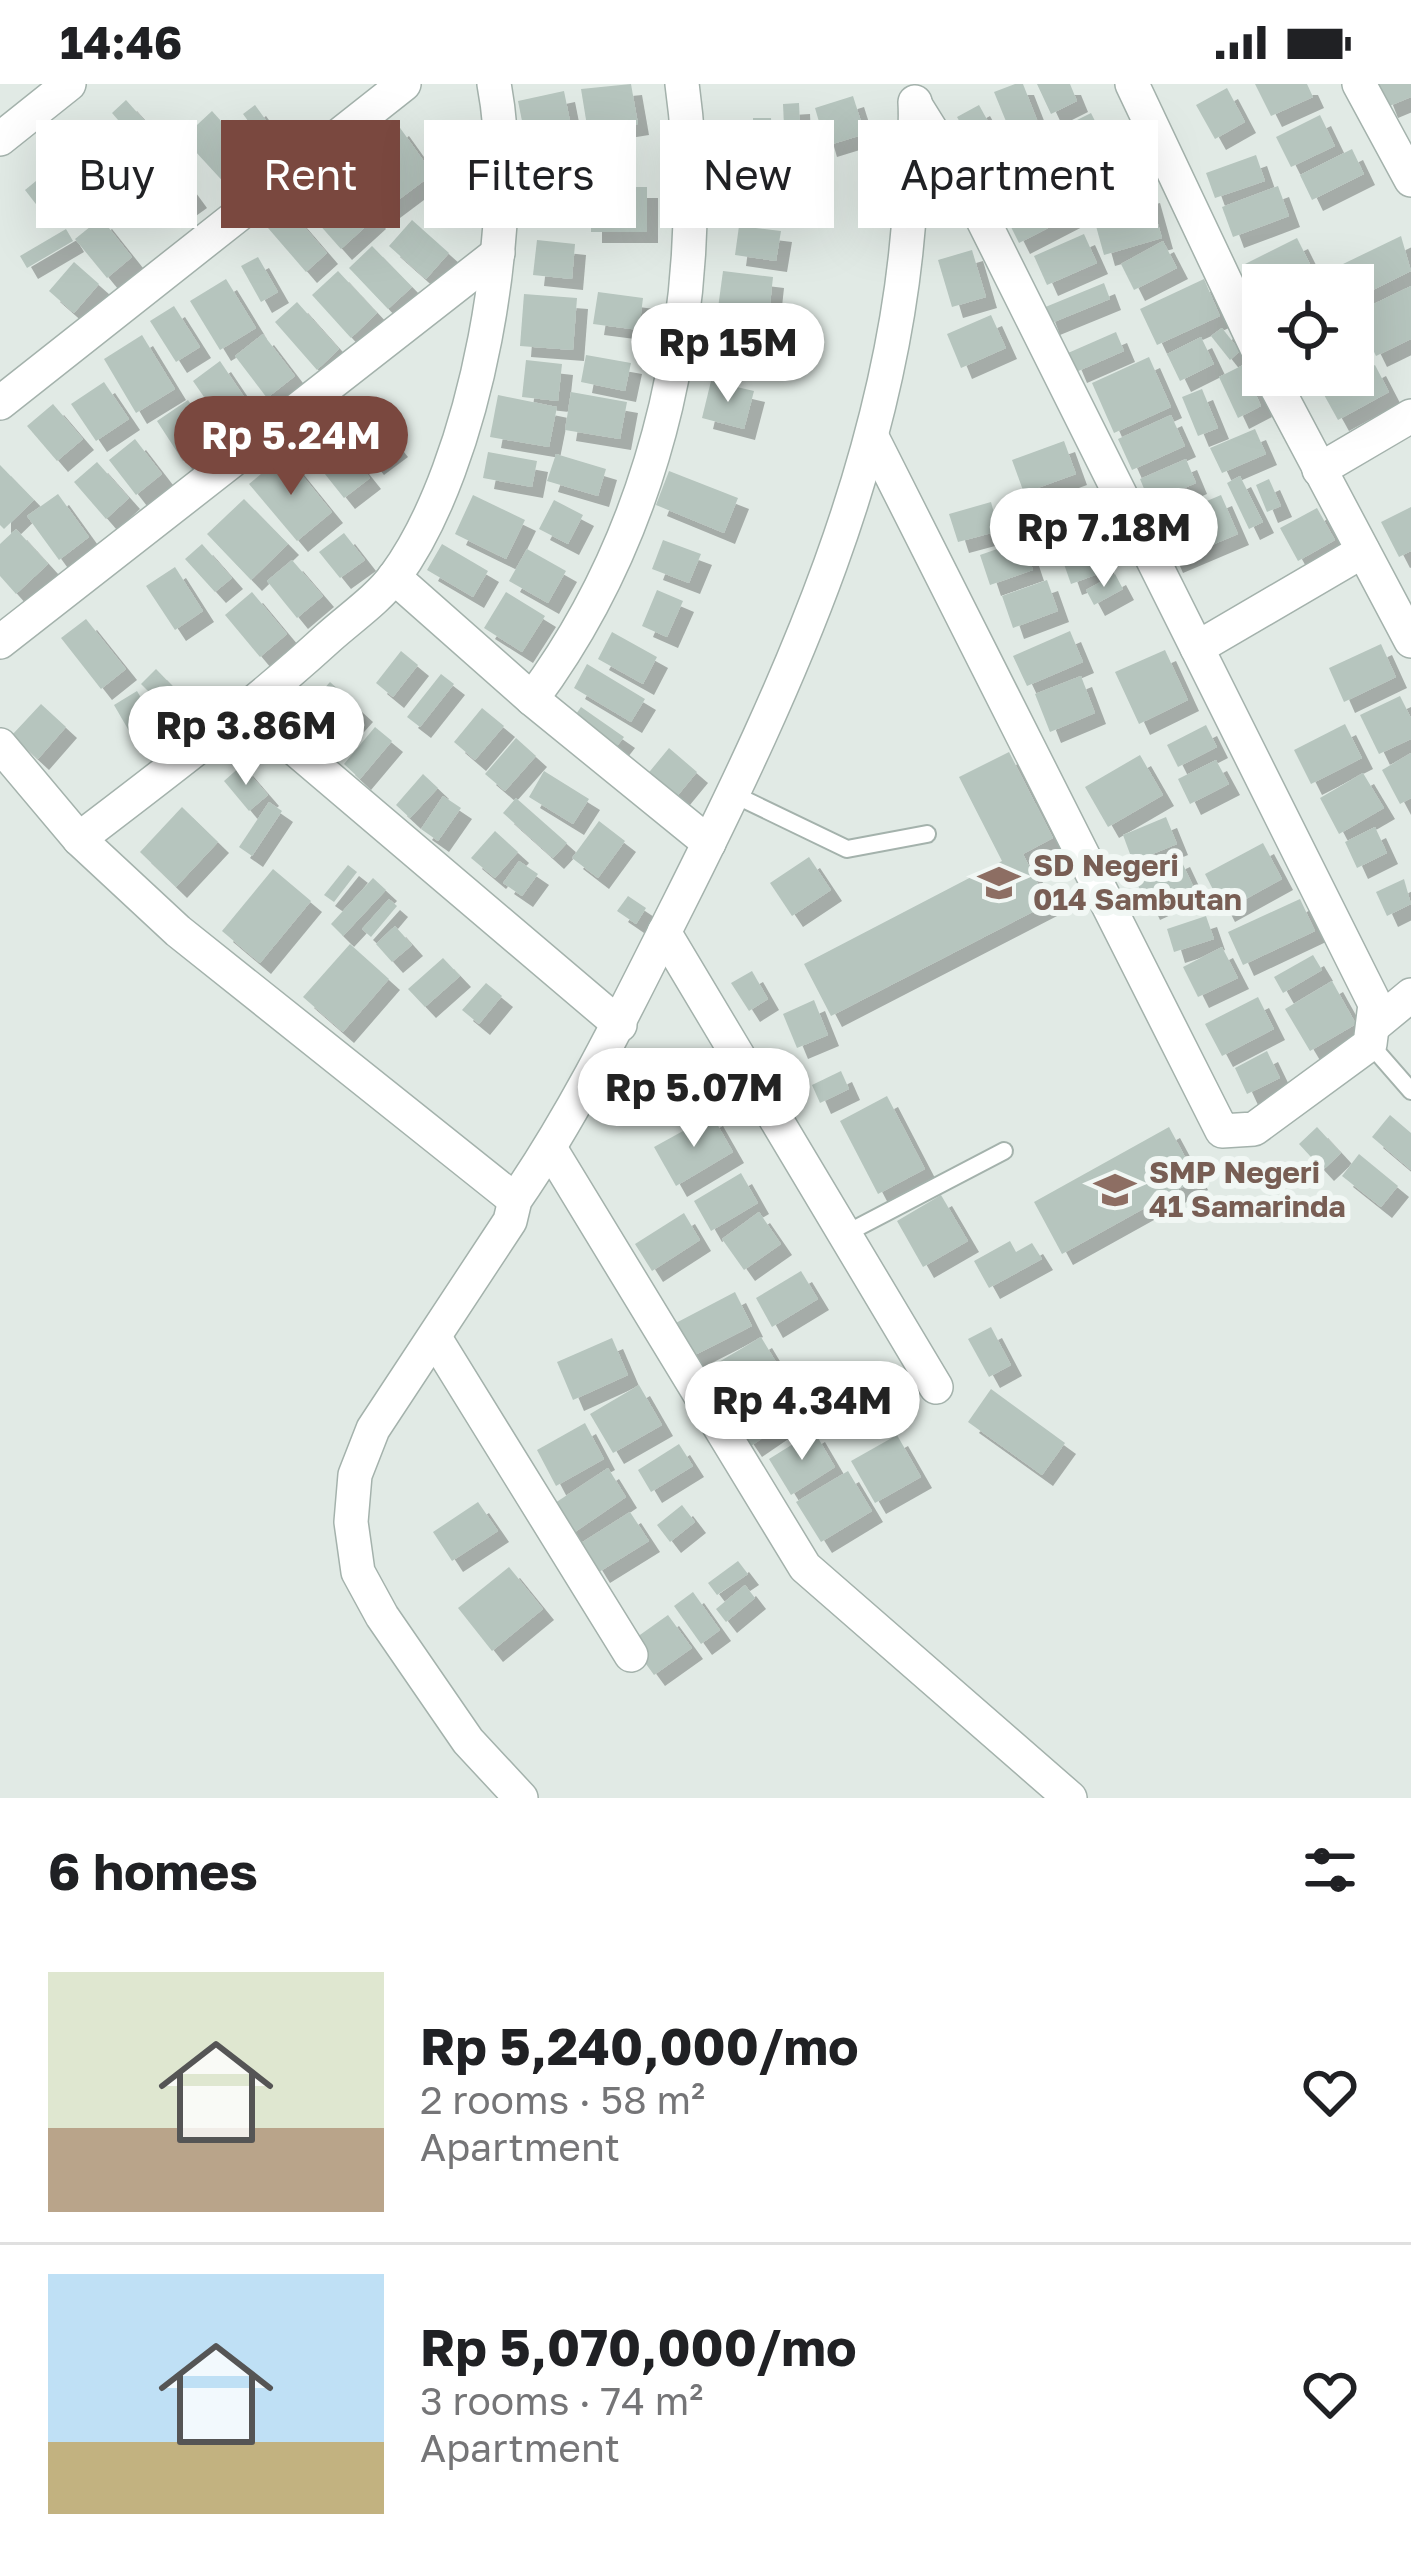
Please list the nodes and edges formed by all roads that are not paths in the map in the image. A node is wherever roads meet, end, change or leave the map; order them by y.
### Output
1 (69, 84) edge
2 (404, 84) edge
3 (494, 84) edge
4 (682, 84) edge
5 (1132, 84) edge
6 (1359, 84) edge
7 (914, 95) edge
8 (0, 140) edge
9 (1411, 180) edge
10 (497, 253) junction
11 (1242, 317) edge
12 (1281, 396) edge
13 (0, 403) edge
14 (1411, 416) edge
15 (874, 441) junction
16 (1319, 470) junction
17 (1363, 551) junction
18 (394, 577) junction
19 (1411, 641) edge
20 (0, 642) edge
21 (1197, 648) junction
22 (532, 699) junction
23 (248, 709) junction
24 (0, 745) edge
25 (735, 795) junction
26 (927, 834) dead end
27 (79, 838) junction
28 (709, 843) junction
29 (664, 932) junction
30 (1411, 995) edge
31 (620, 1025) junction
32 (1373, 1034) junction
33 (1411, 1090) edge
34 (550, 1148) junction
35 (1004, 1151) dead end
36 (515, 1200) junction
37 (848, 1232) junction
38 (435, 1338) junction
39 (936, 1387) dead end
40 (631, 1655) dead end
41 (521, 1798) edge
42 (1070, 1798) edge

1 - 8 street
2 - 13 street
3 - 10 street
4 - 22 street
5 - 11 street
6 - 9 street
7 - 15 street
7 - 21 street
10 - 18 street
10 - 20 street
12 - 16 street
14 - 16 street
15 - 25 street
15 - 32 street
16 - 17 street
17 - 19 street
17 - 21 street
18 - 22 street
18 - 23 street
21 - 32 street
22 - 28 street
23 - 27 street
23 - 31 street
24 - 27 street
25 - 26 lane
25 - 28 street
27 - 36 street
28 - 29 street
29 - 31 street
29 - 37 street
30 - 32 street
31 - 34 street
32 - 33 lane
34 - 36 street
34 - 42 street
35 - 37 lane
36 - 38 street
37 - 39 street
38 - 40 street
38 - 41 street

